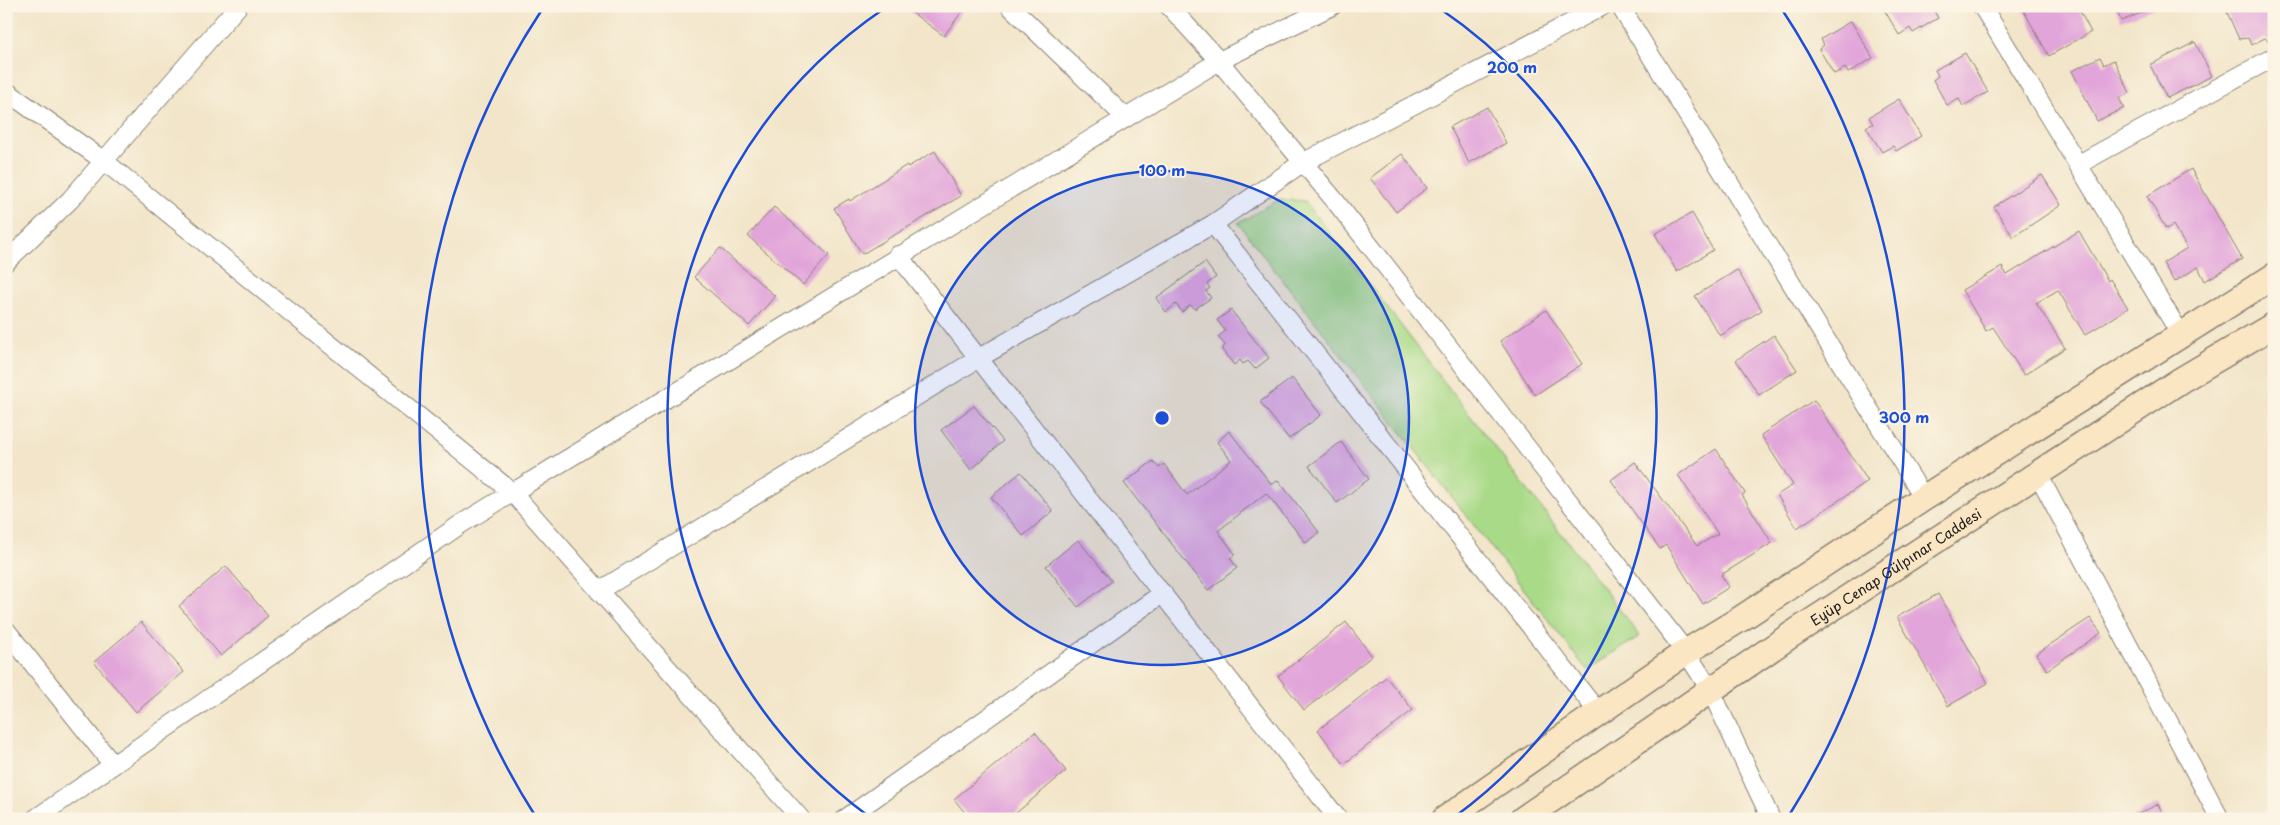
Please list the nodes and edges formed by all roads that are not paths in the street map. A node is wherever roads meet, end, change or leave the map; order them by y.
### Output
1 (238, 6) edge
2 (1010, 6) edge
3 (1169, 6) edge
4 (1332, 6) edge
5 (1603, 6) edge
6 (1620, 6) edge
7 (1982, 6) edge
8 (2274, 57) edge
9 (1219, 61) junction
10 (6, 91) edge
11 (1126, 118) junction
12 (104, 161) junction
13 (1302, 163) junction
14 (2078, 164) junction
15 (1213, 224) junction
16 (898, 255) junction
17 (6, 262) edge
18 (2274, 276) edge
19 (2274, 324) edge
20 (2181, 335) junction
21 (979, 358) junction
22 (2038, 474) junction
23 (512, 492) junction
24 (1924, 498) junction
25 (600, 591) junction
26 (1163, 593) junction
27 (6, 630) edge
28 (1686, 652) junction
29 (1711, 691) junction
30 (1598, 712) junction
31 (113, 765) junction
32 (36, 819) edge
33 (801, 819) edge
34 (844, 819) edge
35 (1338, 819) edge
36 (1445, 819) edge
37 (1522, 819) edge
38 (1771, 819) edge
39 (2220, 819) edge

1 - 12 street
2 - 11 street
3 - 9 street
4 - 9 street
5 - 13 street
6 - 24 street
7 - 14 street
8 - 14 street
9 - 11 street
9 - 13 street
10 - 12 street
11 - 16 street
12 - 17 street
12 - 23 street
13 - 15 street
13 - 28 street
14 - 20 street
15 - 21 street
15 - 30 street
16 - 21 street
16 - 23 street
18 - 20 main road
19 - 22 main road, Eyüp Cenap Gülpınar Caddesi
20 - 24 main road
21 - 25 street
21 - 26 street
22 - 29 main road, Eyüp Cenap Gülpınar Caddesi
22 - 39 street
23 - 25 street
23 - 31 street
24 - 28 main road
25 - 33 street
26 - 34 street
26 - 35 street
27 - 31 street
28 - 29 street
28 - 30 main road
29 - 37 main road, Eyüp Cenap Gülpınar Caddesi
29 - 38 street
30 - 36 main road
31 - 32 street

